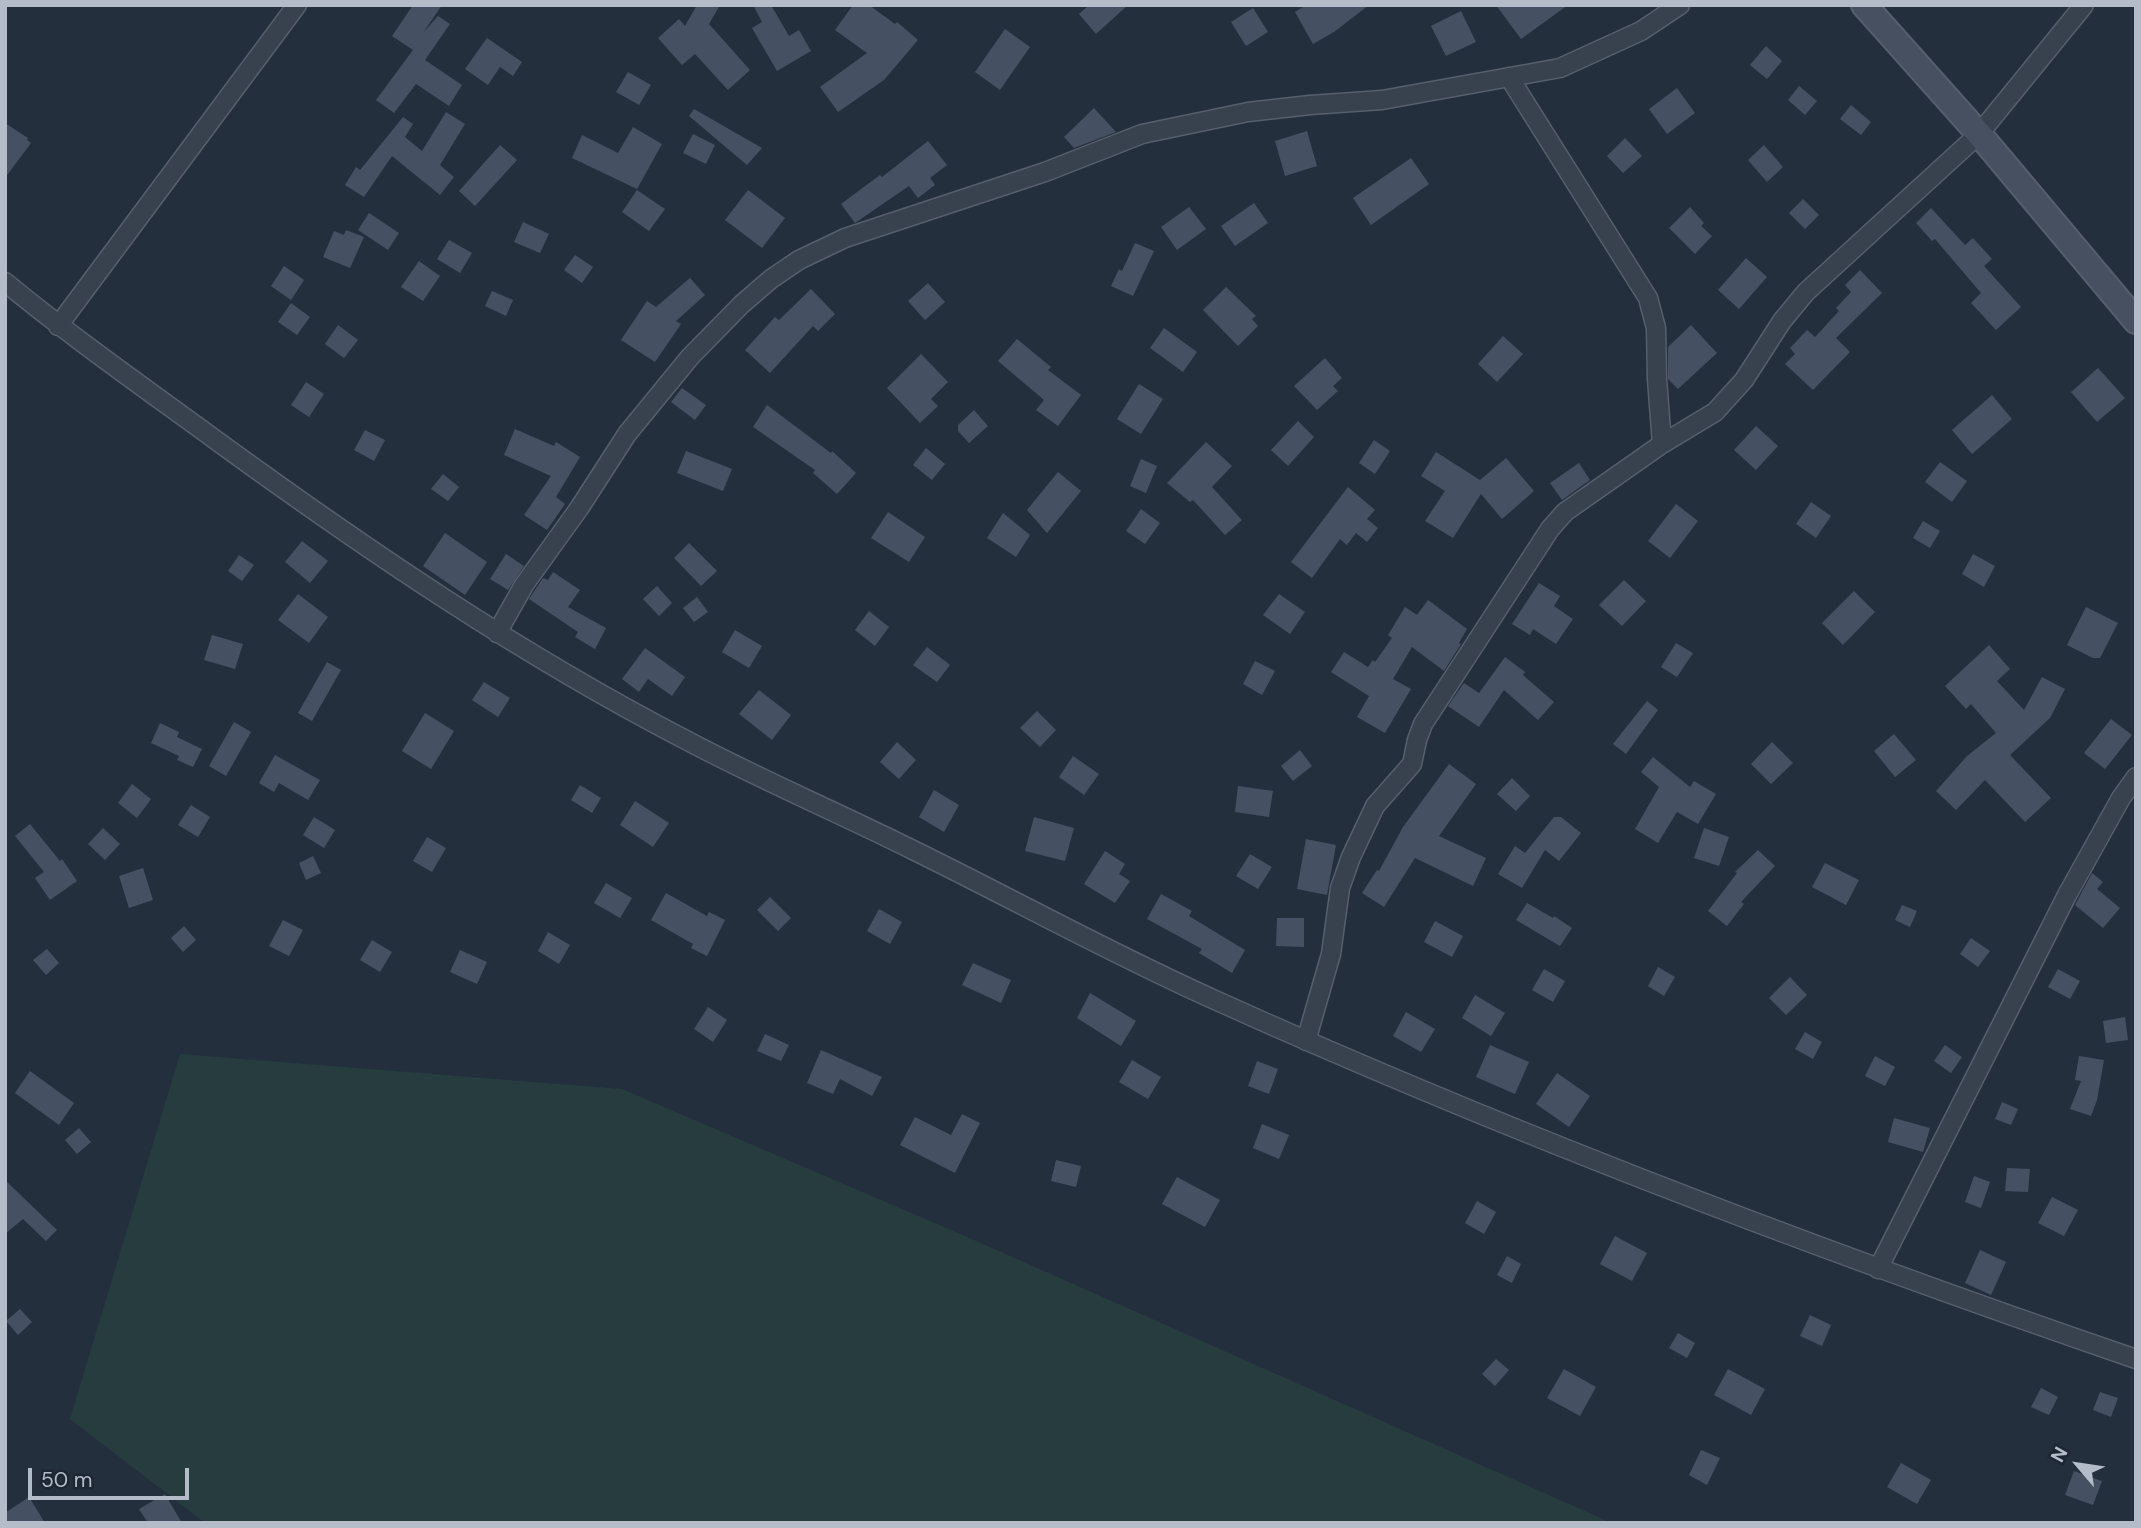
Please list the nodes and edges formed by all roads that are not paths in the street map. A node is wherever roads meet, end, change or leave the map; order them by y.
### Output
1 (297, 5) edge
2 (1679, 5) edge
3 (1864, 5) edge
4 (2084, 5) edge
5 (1509, 77) junction
6 (1979, 134) junction
7 (5, 282) edge
8 (2136, 321) edge
9 (58, 326) junction
10 (1662, 444) junction
11 (497, 633) junction
12 (2136, 777) edge
13 (1306, 1041) junction
14 (1878, 1269) junction
15 (2136, 1359) edge

1 - 9 street
2 - 5 street
3 - 6 main road
4 - 6 street
5 - 10 street
5 - 11 street
6 - 8 main road
6 - 10 street
7 - 9 street
9 - 11 street
10 - 13 street
11 - 13 street
12 - 14 street
13 - 14 street
14 - 15 street

